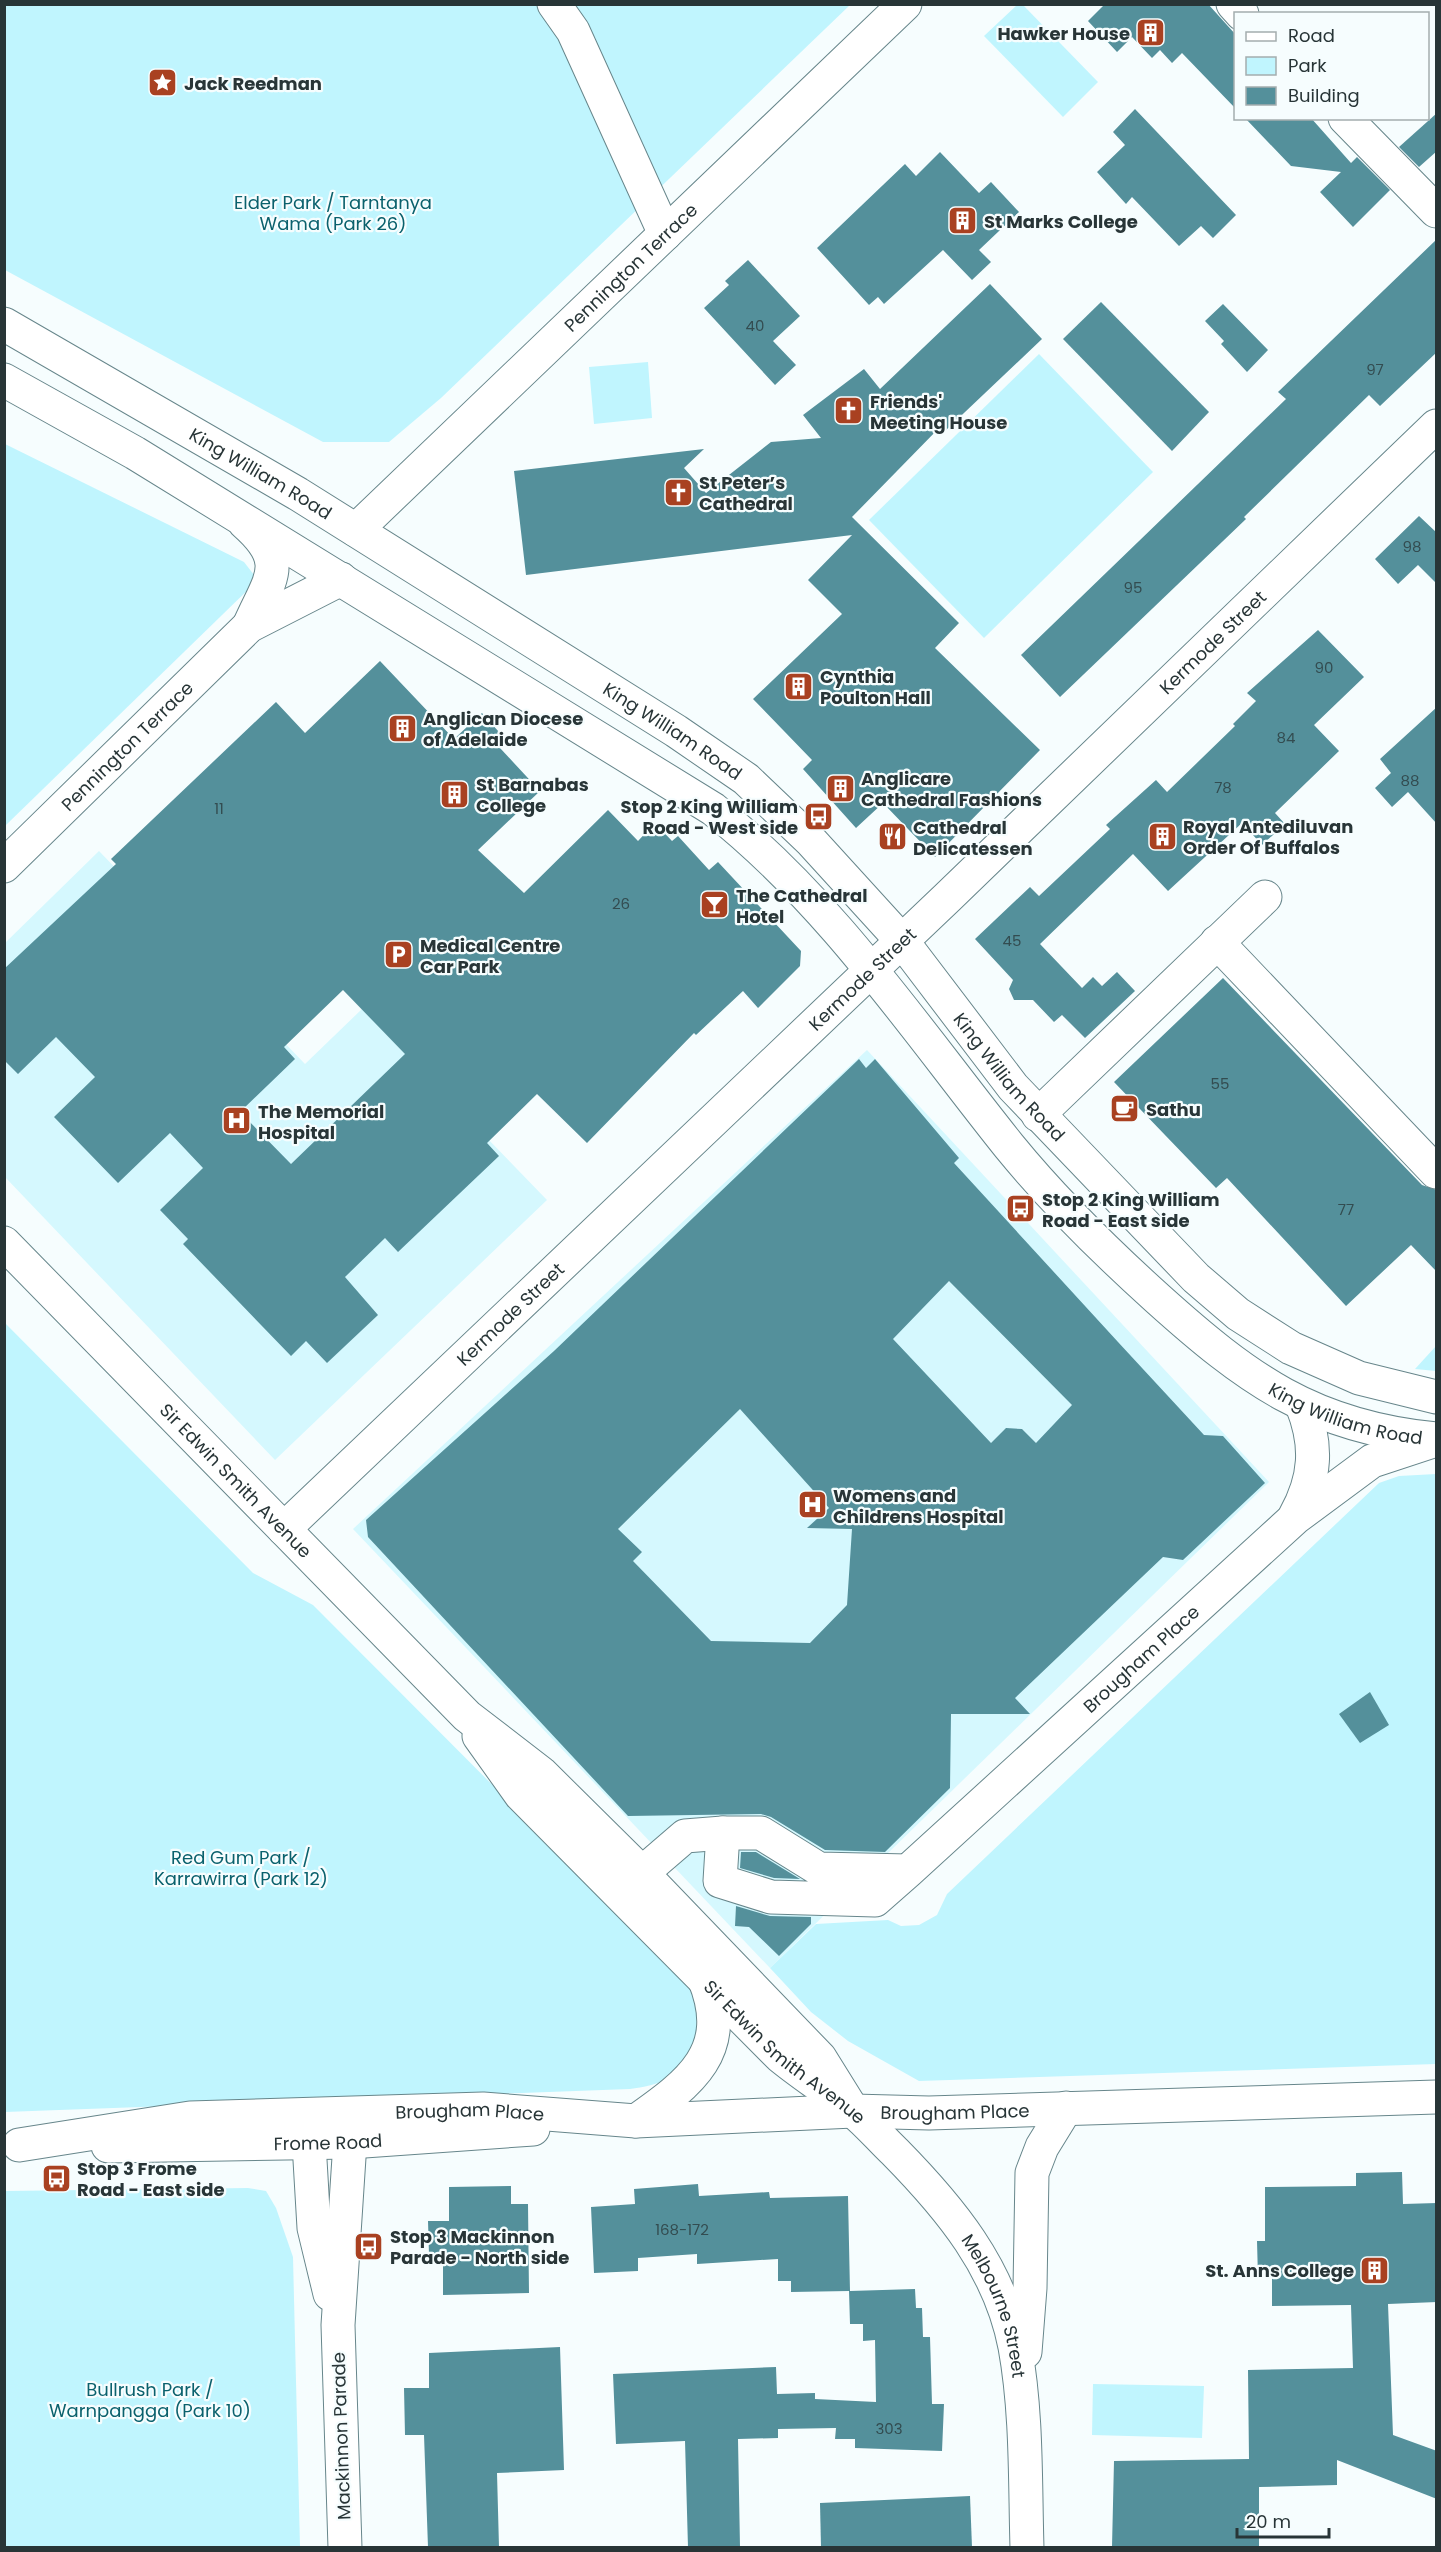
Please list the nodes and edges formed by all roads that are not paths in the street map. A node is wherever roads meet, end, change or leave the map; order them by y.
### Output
1 (554, 4) edge
2 (904, 4) edge
3 (1347, 120) edge
4 (1437, 211) edge
5 (665, 234) junction
6 (4, 324) edge
7 (4, 380) edge
8 (1437, 426) edge
9 (237, 515) junction
10 (356, 530) junction
11 (264, 532) junction
12 (341, 579) junction
13 (249, 626) junction
14 (4, 866) edge
15 (1265, 897) dead end
16 (902, 941) junction
17 (1217, 942) junction
18 (871, 969) junction
19 (1038, 1115) junction
20 (1437, 1172) edge
21 (4, 1243) edge
22 (1330, 1367) junction
23 (1437, 1397) edge
24 (1302, 1405) junction
25 (1437, 1440) edge
26 (1381, 1445) junction
27 (1295, 1518) junction
28 (284, 1529) junction
29 (467, 1716) junction
30 (723, 1833) junction
31 (781, 1846) junction
32 (908, 1871) junction
33 (642, 1873) junction
34 (771, 1897) junction
35 (704, 1978) junction
36 (1437, 2097) edge
37 (1066, 2108) junction
38 (853, 2111) junction
39 (330, 2112) junction
40 (636, 2121) junction
41 (350, 2142) junction
42 (309, 2143) junction
43 (12, 2146) edge
44 (338, 2335) junction
45 (1022, 2396) junction
46 (345, 2547) edge
47 (1027, 2547) edge

1 - 5 main road
2 - 5 main road, Pennington Terrace
3 - 4 main road
5 - 10 main road, Pennington Terrace
6 - 10 main road, King William Road
7 - 9 main road, King William Road
8 - 16 main road, Kermode Street
9 - 11 main road, King William Road
9 - 13 main road, Pennington Terrace
10 - 11 main road
10 - 16 main road, King William Road
11 - 12 main road, King William Road
12 - 13 main road, Pennington Terrace
12 - 18 main road, King William Road
13 - 14 main road, Pennington Terrace
15 - 17 main road
16 - 18 main road, Kermode Street
16 - 19 main road, King William Road
17 - 19 main road
17 - 20 main road
18 - 24 main road, King William Road
18 - 28 main road, Kermode Street
19 - 22 main road, King William Road
21 - 28 main road, Sir Edwin Smith Avenue
22 - 23 main road, King William Road
22 - 26 main road
24 - 26 main road, King William Road
24 - 27 main road, Brougham Place
25 - 26 main road, King William Road
26 - 27 main road, Brougham Place
27 - 32 main road, Brougham Place
28 - 29 main road, Sir Edwin Smith Avenue
29 - 33 main road, Sir Edwin Smith Avenue
29 - 35 main road, Sir Edwin Smith Avenue
30 - 31 main road
30 - 33 main road
30 - 34 main road, Brougham Place
31 - 32 main road
31 - 34 main road
32 - 34 main road, Brougham Place
33 - 38 main road, Sir Edwin Smith Avenue
35 - 38 main road, Sir Edwin Smith Avenue
35 - 40 main road
36 - 37 main road, Brougham Place
37 - 38 main road, Brougham Place
37 - 45 main road
38 - 40 main road, Brougham Place
38 - 45 main road, Melbourne Street
39 - 40 main road, Brougham Place
39 - 41 main road
39 - 42 main road
39 - 43 main road, Frome Road
40 - 41 main road, Frome Road
41 - 42 main road, Frome Road
41 - 44 main road, Mackinnon Parade
42 - 43 main road, Frome Road
42 - 44 main road, Mackinnon Parade
44 - 46 main road, Mackinnon Parade
45 - 47 main road, Melbourne Street

